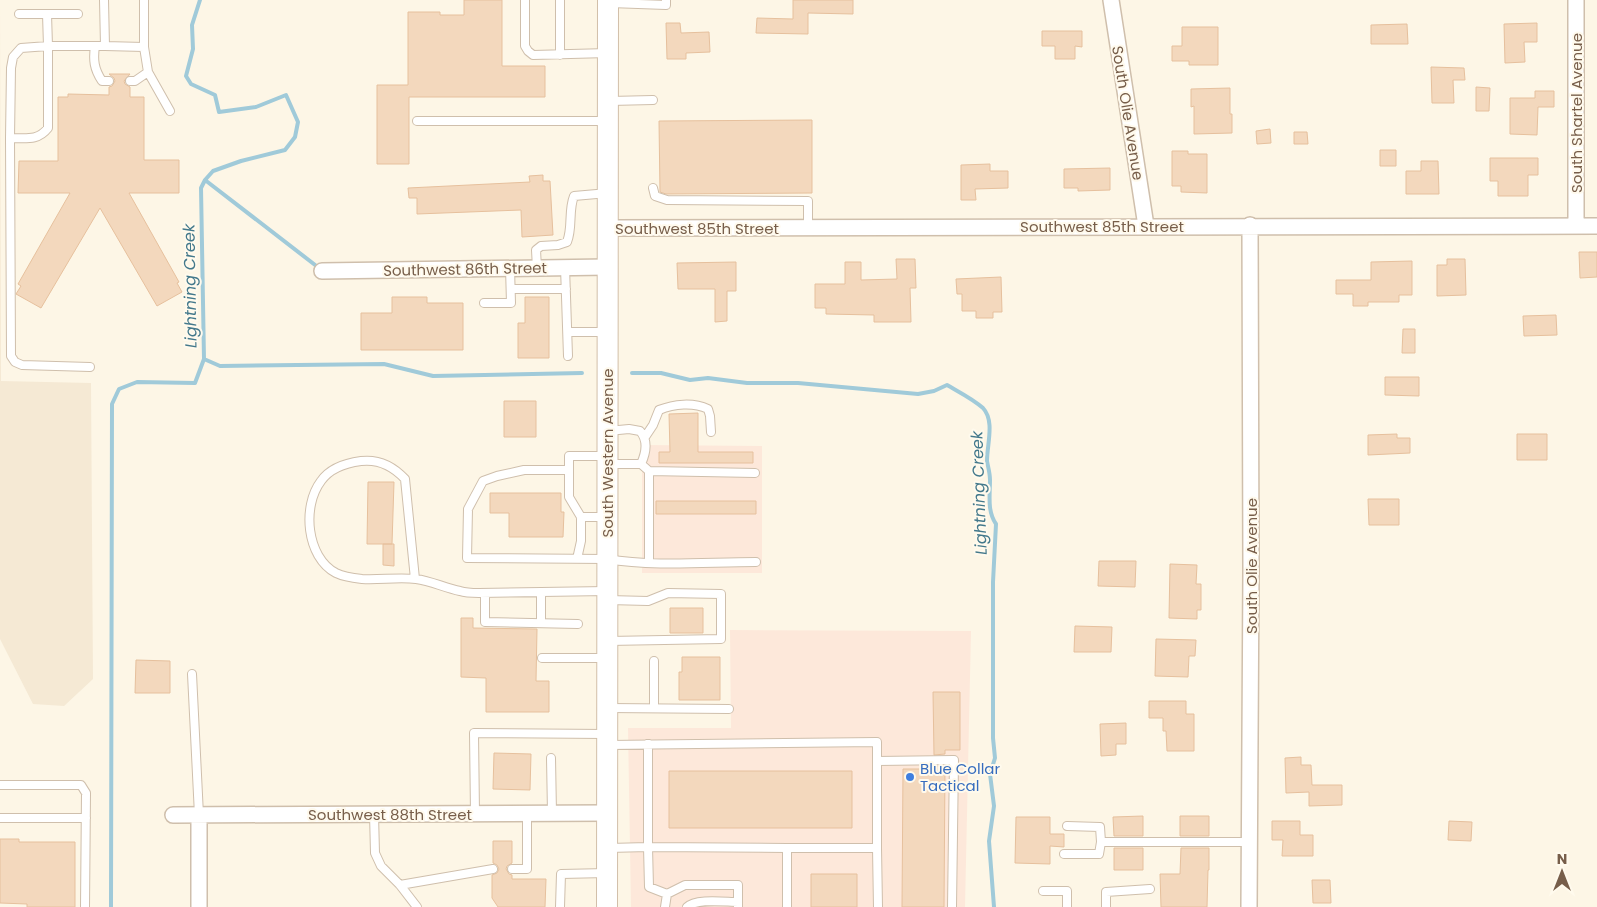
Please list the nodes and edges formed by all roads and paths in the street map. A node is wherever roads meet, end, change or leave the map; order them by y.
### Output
1 (104, 0) edge
2 (144, 0) edge
3 (525, 0) edge
4 (560, 0) edge
5 (666, 0) edge
6 (1111, 0) edge
7 (1576, 0) edge
8 (608, 1) edge
9 (19, 14) dead end
10 (47, 14) junction
11 (78, 14) dead end
12 (48, 46) junction
13 (95, 46) junction
14 (105, 46) junction
15 (144, 47) junction
16 (608, 53) junction
17 (560, 55) junction
18 (148, 72) junction
19 (109, 81) dead end
20 (130, 81) dead end
21 (653, 100) dead end
22 (608, 101) junction
23 (170, 111) dead end
24 (418, 121) dead end
25 (608, 121) junction
26 (10, 138) junction
27 (654, 188) dead end
28 (608, 193) junction
29 (1146, 226) junction
30 (1250, 226) junction
31 (1576, 226) junction
32 (1597, 226) edge
33 (808, 227) junction
34 (608, 228) junction
35 (607, 267) junction
36 (510, 268) junction
37 (537, 268) junction
38 (565, 268) junction
39 (322, 271) dead end
40 (566, 288) junction
41 (511, 289) junction
42 (484, 303) dead end
43 (568, 332) junction
44 (607, 332) junction
45 (568, 356) dead end
46 (90, 367) dead end
47 (607, 432) junction
48 (711, 432) dead end
49 (645, 437) junction
50 (607, 460) junction
51 (641, 464) junction
52 (569, 470) junction
53 (649, 471) junction
54 (755, 473) dead end
55 (581, 517) junction
56 (606, 517) junction
57 (577, 559) junction
58 (606, 559) junction
59 (649, 562) junction
60 (756, 562) dead end
61 (415, 579) junction
62 (541, 592) junction
63 (486, 593) junction
64 (606, 596) junction
65 (541, 623) junction
66 (578, 624) dead end
67 (606, 649) junction
68 (542, 658) dead end
69 (654, 661) dead end
70 (192, 674) dead end
71 (606, 708) junction
72 (654, 708) junction
73 (728, 709) dead end
74 (606, 740) junction
75 (648, 744) junction
76 (551, 758) dead end
77 (877, 761) junction
78 (0, 785) edge
79 (527, 813) junction
80 (552, 813) junction
81 (606, 813) junction
82 (374, 814) junction
83 (475, 814) junction
84 (173, 815) dead end
85 (199, 815) junction
86 (0, 818) edge
87 (86, 818) junction
88 (1068, 826) dead end
89 (1101, 842) junction
90 (1250, 842) junction
91 (648, 847) junction
92 (606, 848) junction
93 (788, 848) junction
94 (877, 848) junction
95 (1064, 854) dead end
96 (492, 869) dead end
97 (512, 869) dead end
98 (607, 873) junction
99 (400, 886) junction
100 (1150, 889) dead end
101 (1043, 890) dead end
102 (667, 894) junction
103 (738, 904) edge
104 (85, 907) edge
105 (199, 907) edge
106 (417, 907) edge
107 (560, 907) edge
108 (607, 907) edge
109 (666, 907) edge
110 (686, 907) edge
111 (787, 907) edge
112 (878, 907) edge
113 (952, 907) edge
114 (1067, 907) edge
115 (1106, 907) edge
116 (1249, 907) edge

1 - 14 lane
2 - 15 lane
3 - 17 lane
4 - 17 lane
5 - 8 lane
6 - 29 street, South Olie Avenue
7 - 31 street, South Shartel Avenue
8 - 16 main road, South Western Avenue
9 - 10 lane
10 - 11 lane
10 - 12 lane
12 - 13 lane
12 - 26 lane
12 - 26 lane
13 - 14 lane
13 - 19 lane
14 - 15 lane
15 - 18 lane
16 - 17 lane
16 - 22 main road, South Western Avenue
18 - 20 lane
18 - 23 lane
21 - 22 lane
22 - 25 main road, South Western Avenue
24 - 25 lane
25 - 28 main road, South Western Avenue
26 - 46 lane
27 - 33 lane
28 - 34 main road, South Western Avenue
28 - 37 lane
29 - 30 street, Southwest 85th Street
29 - 33 street, Southwest 85th Street
30 - 31 street, Southwest 85th Street
30 - 90 street, South Olie Avenue
31 - 32 street, Southwest 85th Street
33 - 34 street, Southwest 85th Street
34 - 35 main road, South Western Avenue
35 - 38 street, Southwest 86th Street
35 - 44 main road, South Western Avenue
36 - 37 street, Southwest 86th Street
36 - 39 street, Southwest 86th Street
36 - 41 lane
37 - 38 street, Southwest 86th Street
38 - 40 lane
40 - 41 lane
40 - 43 lane
41 - 42 lane
43 - 44 lane
43 - 45 lane
44 - 47 main road, South Western Avenue
47 - 49 lane
47 - 50 main road, South Western Avenue
48 - 49 lane
49 - 51 lane
50 - 51 lane
50 - 52 lane
50 - 56 main road, South Western Avenue
51 - 53 lane
52 - 55 lane
52 - 57 lane
53 - 54 lane
53 - 59 lane
55 - 56 lane
55 - 57 lane
56 - 58 main road, South Western Avenue
57 - 58 lane
58 - 59 lane
58 - 64 main road, South Western Avenue
59 - 60 lane
61 - 61 lane
61 - 63 lane
62 - 63 lane
62 - 64 lane
62 - 65 lane
63 - 65 lane
64 - 67 main road, South Western Avenue
64 - 67 lane
65 - 66 lane
67 - 68 lane
67 - 71 main road, South Western Avenue
69 - 72 lane
70 - 85 lane
71 - 72 lane
71 - 74 main road, South Western Avenue
72 - 73 lane
74 - 75 lane
74 - 81 main road, South Western Avenue
74 - 83 lane
75 - 77 lane
75 - 91 lane
76 - 80 lane
77 - 94 lane
77 - 113 lane
78 - 87 lane
79 - 80 street, Southwest 88th Street
79 - 83 street, Southwest 88th Street
79 - 97 lane
80 - 81 street, Southwest 88th Street
81 - 92 main road, South Western Avenue
82 - 83 street, Southwest 88th Street
82 - 85 street, Southwest 88th Street
82 - 99 lane
84 - 85 street, Southwest 88th Street
85 - 105 street
86 - 87 lane
87 - 104 lane
88 - 89 lane
89 - 90 lane
89 - 95 lane
90 - 116 street, South Olie Avenue
91 - 92 lane
91 - 93 lane
91 - 102 lane
92 - 98 main road, South Western Avenue
93 - 94 lane
93 - 111 lane
94 - 112 lane
96 - 99 lane
98 - 107 lane
98 - 108 main road, South Western Avenue
99 - 106 lane
100 - 115 lane
101 - 114 lane
102 - 103 lane
102 - 109 lane
103 - 110 lane

